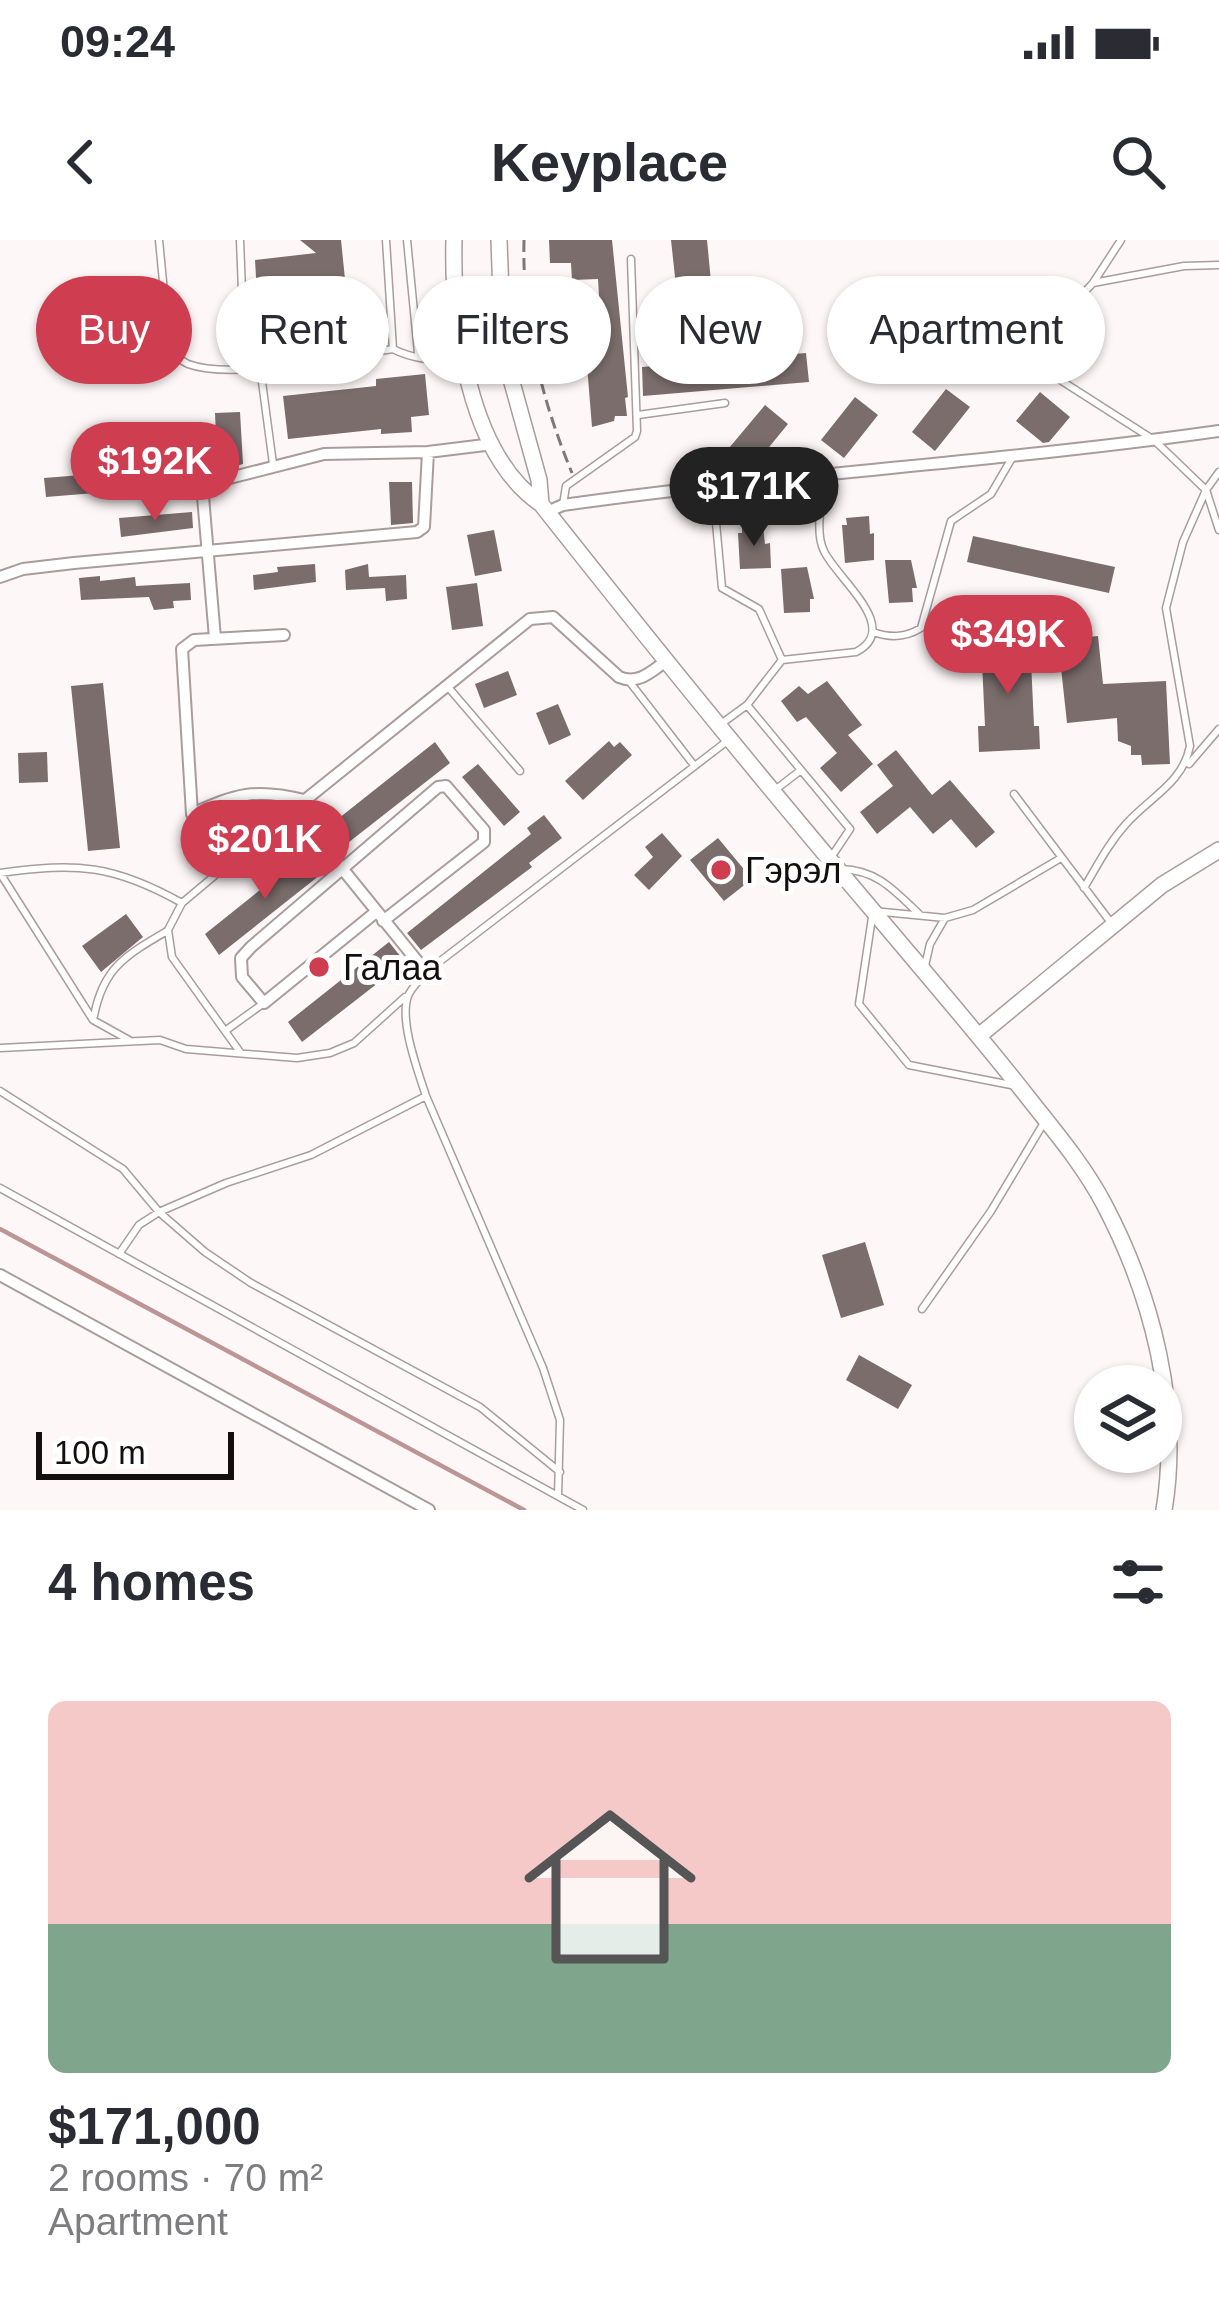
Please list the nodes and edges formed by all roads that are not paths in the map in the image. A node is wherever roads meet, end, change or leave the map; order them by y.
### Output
1 (159, 240) edge
2 (240, 240) edge
3 (386, 240) edge
4 (407, 240) edge
5 (454, 240) edge
6 (499, 240) edge
7 (1121, 240) edge
8 (631, 260) dead end
9 (1219, 265) edge
10 (241, 276) edge
11 (456, 276) edge
12 (1098, 276) edge
13 (1105, 281) edge
14 (413, 302) edge
15 (393, 350) junction
16 (389, 351) edge
17 (413, 353) edge
18 (216, 368) edge
19 (262, 384) edge
20 (471, 384) edge
21 (1066, 384) edge
22 (724, 403) dead end
23 (638, 415) junction
24 (1219, 431) edge
25 (1154, 440) junction
26 (493, 444) junction
27 (428, 452) junction
28 (1012, 458) junction
29 (273, 467) junction
30 (1219, 472) edge
31 (824, 476) junction
32 (202, 485) junction
33 (703, 485) junction
34 (108, 488) dead end
35 (1205, 490) junction
36 (550, 507) junction
37 (1219, 530) edge
38 (208, 550) junction
39 (0, 577) edge
40 (873, 632) junction
41 (284, 635) dead end
42 (215, 638) junction
43 (782, 660) junction
44 (666, 661) junction
45 (629, 681) junction
46 (446, 684) junction
47 (747, 705) junction
48 (718, 726) junction
49 (1219, 729) edge
50 (729, 740) junction
51 (694, 766) junction
52 (1186, 766) junction
53 (801, 770) junction
54 (520, 771) dead end
55 (773, 791) junction
56 (1014, 794) dead end
57 (299, 805) junction
58 (192, 814) junction
59 (1219, 850) edge
60 (236, 858) junction
61 (1061, 858) junction
62 (833, 864) junction
63 (341, 868) junction
64 (0, 873) edge
65 (1084, 888) junction
66 (182, 904) junction
67 (873, 911) junction
68 (380, 916) junction
69 (922, 916) junction
70 (945, 918) junction
71 (1112, 924) junction
72 (168, 930) junction
73 (924, 970) junction
74 (426, 972) junction
75 (408, 995) junction
76 (264, 1004) junction
77 (93, 1020) junction
78 (225, 1031) junction
79 (980, 1035) junction
80 (135, 1042) junction
81 (0, 1048) edge
82 (240, 1052) junction
83 (1020, 1087) junction
84 (0, 1091) edge
85 (426, 1096) junction
86 (1046, 1120) junction
87 (0, 1188) edge
88 (159, 1212) junction
89 (119, 1254) junction
90 (0, 1275) edge
91 (922, 1309) dead end
92 (560, 1472) junction
93 (558, 1496) junction
94 (429, 1510) edge
95 (583, 1510) edge
96 (1164, 1510) edge

1 - 18 lane
2 - 10 lane
3 - 15 lane
4 - 14 lane
5 - 11 main road
6 - 36 main road
7 - 12 lane
8 - 23 lane
9 - 13 lane
15 - 16 lane
15 - 17 lane
19 - 29 lane
20 - 26 main road
21 - 25 lane
22 - 23 lane
23 - 36 lane
24 - 25 street
25 - 28 street
25 - 35 lane
26 - 27 street
26 - 36 main road
27 - 29 street
27 - 38 street
28 - 31 street
28 - 40 lane
29 - 32 street
30 - 35 lane
31 - 33 street
31 - 40 lane
32 - 34 street
32 - 38 street
33 - 36 street
33 - 43 lane
35 - 37 lane
35 - 52 lane
36 - 44 main road
38 - 39 street
38 - 42 street
40 - 43 lane
41 - 42 street
42 - 58 street
43 - 47 lane
44 - 45 street
44 - 48 main road
45 - 46 street
45 - 51 lane
46 - 54 lane
46 - 57 street
47 - 48 lane
47 - 53 lane
48 - 50 main road
49 - 52 lane
50 - 51 lane
50 - 55 main road
51 - 74 lane
52 - 65 lane
53 - 55 lane
53 - 62 lane
55 - 62 main road
56 - 61 lane
57 - 58 street
57 - 60 lane
57 - 63 street
58 - 60 street
59 - 71 main road
60 - 66 lane
61 - 65 lane
61 - 70 lane
62 - 67 main road
62 - 69 lane
63 - 68 street
63 - 68 street
63 - 76 street
64 - 66 lane
64 - 77 lane
65 - 71 lane
66 - 72 lane
67 - 69 lane
67 - 73 main road
67 - 83 lane
68 - 74 street
68 - 76 street
69 - 70 lane
70 - 73 lane
71 - 79 main road
72 - 77 lane
72 - 78 lane
73 - 79 main road
74 - 75 lane
75 - 82 lane
75 - 85 lane
76 - 78 lane
77 - 80 lane
78 - 82 lane
79 - 83 main road
80 - 81 lane
80 - 82 lane
83 - 86 main road
84 - 88 lane
85 - 88 lane
85 - 92 lane
86 - 91 lane
86 - 96 main road
87 - 89 lane
88 - 89 lane
88 - 92 lane
89 - 93 lane
90 - 94 street
92 - 93 lane
93 - 95 lane

